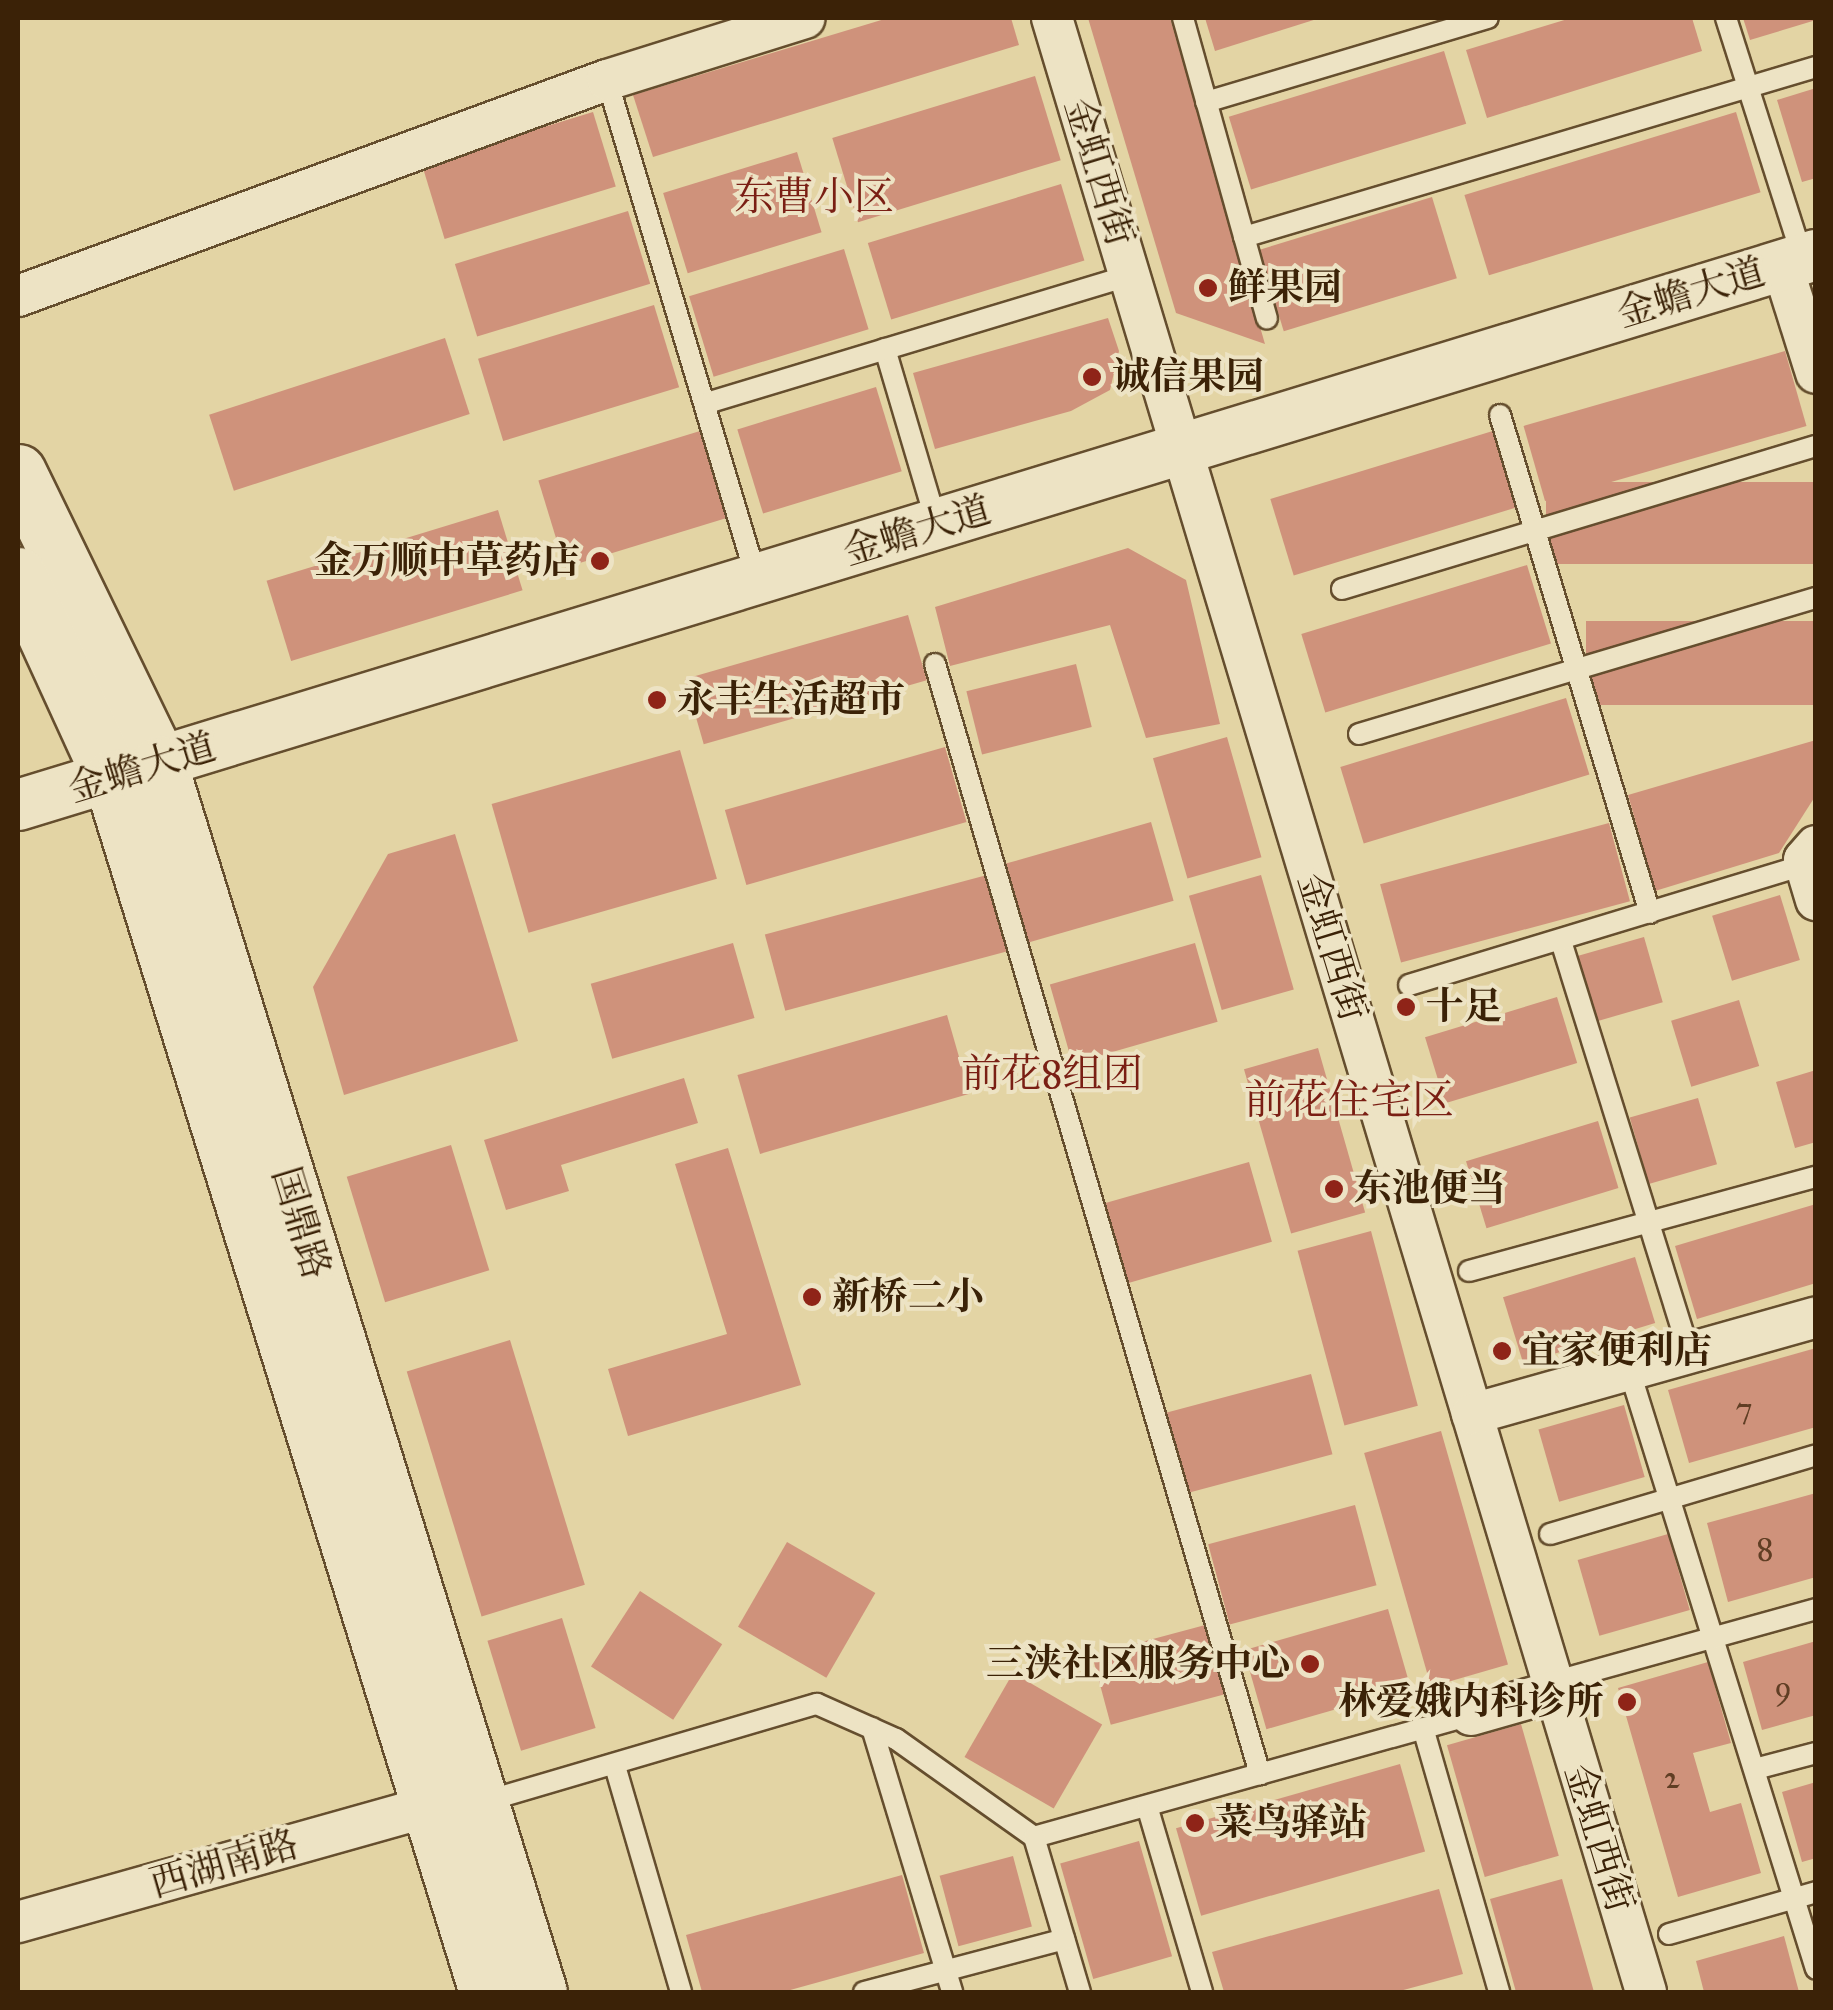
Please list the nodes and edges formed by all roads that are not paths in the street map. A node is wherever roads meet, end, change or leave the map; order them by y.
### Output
1 (805, 18) edge
2 (1052, 18) edge
3 (1182, 18) edge
4 (1488, 18) edge
5 (1726, 18) edge
6 (1816, 67) edge
7 (607, 80) junction
8 (1748, 86) junction
9 (1206, 102) junction
10 (1244, 237) junction
11 (1800, 260) edge
12 (1130, 276) junction
13 (18, 296) edge
14 (1267, 318) dead end
15 (885, 348) junction
16 (1816, 374) edge
17 (707, 402) junction
18 (1500, 415) dead end
19 (1816, 446) edge
20 (1182, 450) junction
21 (18, 472) edge
22 (937, 525) junction
23 (1535, 531) junction
24 (18, 575) edge
25 (757, 580) junction
26 (1342, 590) dead end
27 (1816, 598) edge
28 (935, 664) dead end
29 (1577, 670) junction
30 (1359, 734) dead end
31 (135, 771) junction
32 (18, 805) edge
33 (1812, 870) edge
34 (1650, 913) junction
35 (1561, 941) junction
36 (1409, 985) dead end
37 (1816, 1177) edge
38 (1650, 1224) junction
39 (1469, 1271) dead end
40 (1816, 1316) edge
41 (1690, 1352) junction
42 (1629, 1369) junction
43 (1472, 1414) junction
44 (1816, 1455) edge
45 (1670, 1498) junction
46 (1550, 1534) dead end
47 (1816, 1609) edge
48 (1714, 1637) junction
49 (1554, 1687) junction
50 (1471, 1715) joint
51 (872, 1728) junction
52 (1424, 1728) junction
53 (1816, 1752) edge
54 (615, 1766) junction
55 (1755, 1769) junction
56 (1260, 1774) junction
57 (456, 1804) junction
58 (1146, 1806) junction
59 (1034, 1837) junction
60 (1816, 1892) edge
61 (1794, 1898) junction
62 (18, 1922) edge
63 (1669, 1934) dead end
64 (1064, 1940) junction
65 (1816, 1969) edge
66 (946, 1971) junction
67 (487, 1992) edge
68 (539, 1992) edge
69 (681, 1992) edge
70 (864, 1992) edge
71 (952, 1992) edge
72 (1080, 1992) edge
73 (1202, 1992) edge
74 (1498, 1992) edge
75 (1646, 1992) edge

1 - 7 street
2 - 12 street, 金虹西街
3 - 9 lane
4 - 9 lane
5 - 8 lane
6 - 8 lane
7 - 13 street
7 - 17 lane
8 - 10 lane
8 - 11 lane
9 - 10 lane
10 - 14 lane
11 - 16 street
11 - 20 street, 金蟾大道
12 - 15 lane
12 - 20 street, 金虹西街
15 - 17 lane
15 - 22 lane
17 - 25 lane
18 - 23 lane
19 - 23 lane
20 - 22 street, 金蟾大道
20 - 43 street, 金虹西街
21 - 31 main road, 国鼎路
22 - 25 street, 金蟾大道
23 - 26 lane
23 - 29 lane
24 - 31 main road, 国鼎路
25 - 31 street, 金蟾大道
27 - 29 lane
28 - 56 lane
29 - 30 lane
29 - 34 lane
31 - 32 street, 金蟾大道
31 - 57 main road, 国鼎路
33 - 34 lane
34 - 35 lane
35 - 36 lane
35 - 38 lane
37 - 38 lane
38 - 39 lane
38 - 41 lane
40 - 41 street
41 - 42 street
42 - 43 street
42 - 45 lane
43 - 49 street, 金虹西街
44 - 45 lane
45 - 46 lane
45 - 48 lane
47 - 48 lane
48 - 49 lane
48 - 55 lane
49 - 50 street
49 - 75 street, 金虹西街
50 - 52 lane
51 - 54 lane
51 - 59 lane
51 - 66 lane
52 - 56 lane
52 - 74 lane
53 - 55 lane
54 - 57 lane
54 - 69 lane
55 - 61 lane
56 - 58 lane
57 - 62 street, 西湖南路
57 - 67 main road, 国鼎路
57 - 68 main road, 国鼎路
58 - 59 lane
58 - 73 lane
59 - 64 lane
60 - 61 lane
61 - 63 lane
61 - 65 lane
64 - 66 lane
64 - 72 lane
66 - 70 lane
66 - 71 lane

